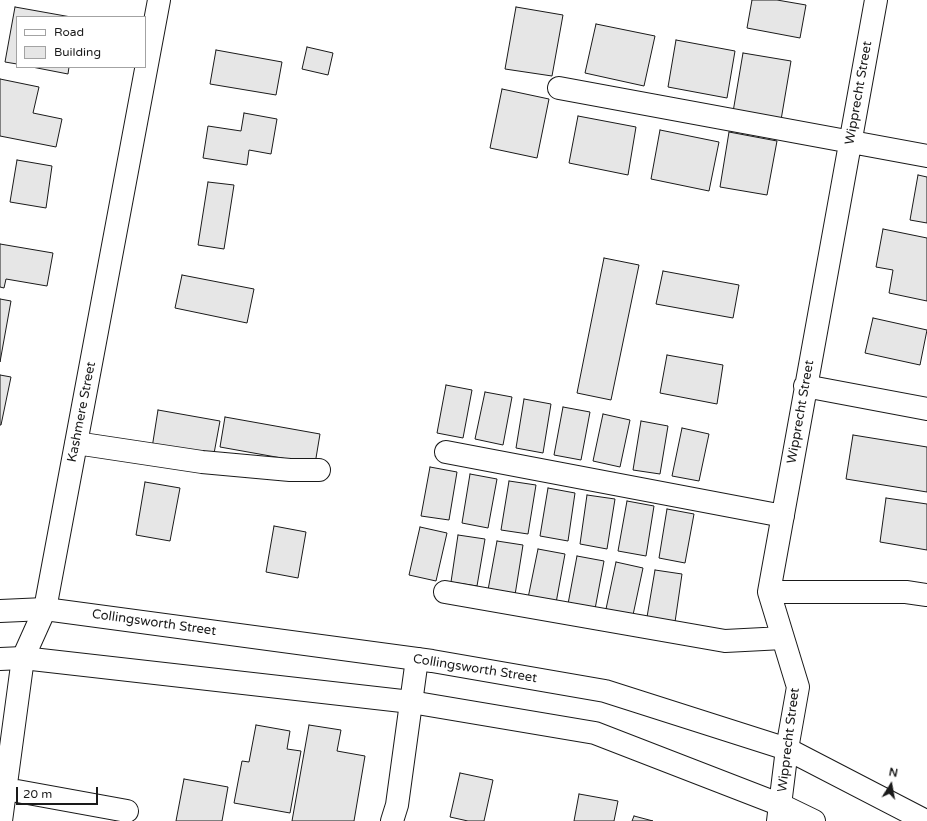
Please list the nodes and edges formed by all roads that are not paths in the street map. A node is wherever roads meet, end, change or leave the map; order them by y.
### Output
1 (159, 0) edge
2 (876, 0) edge
3 (558, 88) dead end
4 (850, 141) junction
5 (927, 156) edge
6 (805, 386) junction
7 (927, 408) edge
8 (76, 443) junction
9 (446, 452) dead end
10 (319, 470) dead end
11 (783, 516) junction
12 (445, 592) dead end
13 (769, 592) junction
14 (927, 595) edge
15 (45, 609) junction
16 (0, 612) edge
17 (783, 638) junction
18 (23, 658) junction
19 (0, 659) edge
20 (417, 659) junction
21 (411, 702) junction
22 (787, 749) junction
23 (6, 789) junction
24 (127, 810) dead end
25 (779, 813) edge
26 (2, 821) edge
27 (392, 821) edge
28 (814, 821) edge
29 (926, 821) edge

1 - 8 main road, Kashmere Street
2 - 4 main road, Wipprecht Street
3 - 4 main road
4 - 5 main road
4 - 6 main road, Wipprecht Street
6 - 7 main road
6 - 11 main road, Wipprecht Street
8 - 10 main road
8 - 15 main road, Kashmere Street
9 - 11 main road
11 - 13 main road, Wipprecht Street
12 - 17 main road
13 - 14 main road
13 - 17 main road, Wipprecht Street
15 - 16 main road, Collingsworth Street
15 - 18 main road, Kashmere Street
15 - 20 main road, Collingsworth Street
17 - 22 main road, Wipprecht Street
18 - 19 main road
18 - 21 main road
18 - 23 main road, Kashmere Street
20 - 21 main road
20 - 22 main road, Collingsworth Street
21 - 25 main road
21 - 27 main road
22 - 25 main road, Wipprecht Street
22 - 29 main road, Collingsworth Street
23 - 24 main road
23 - 26 main road, Kashmere Street
25 - 28 main road

